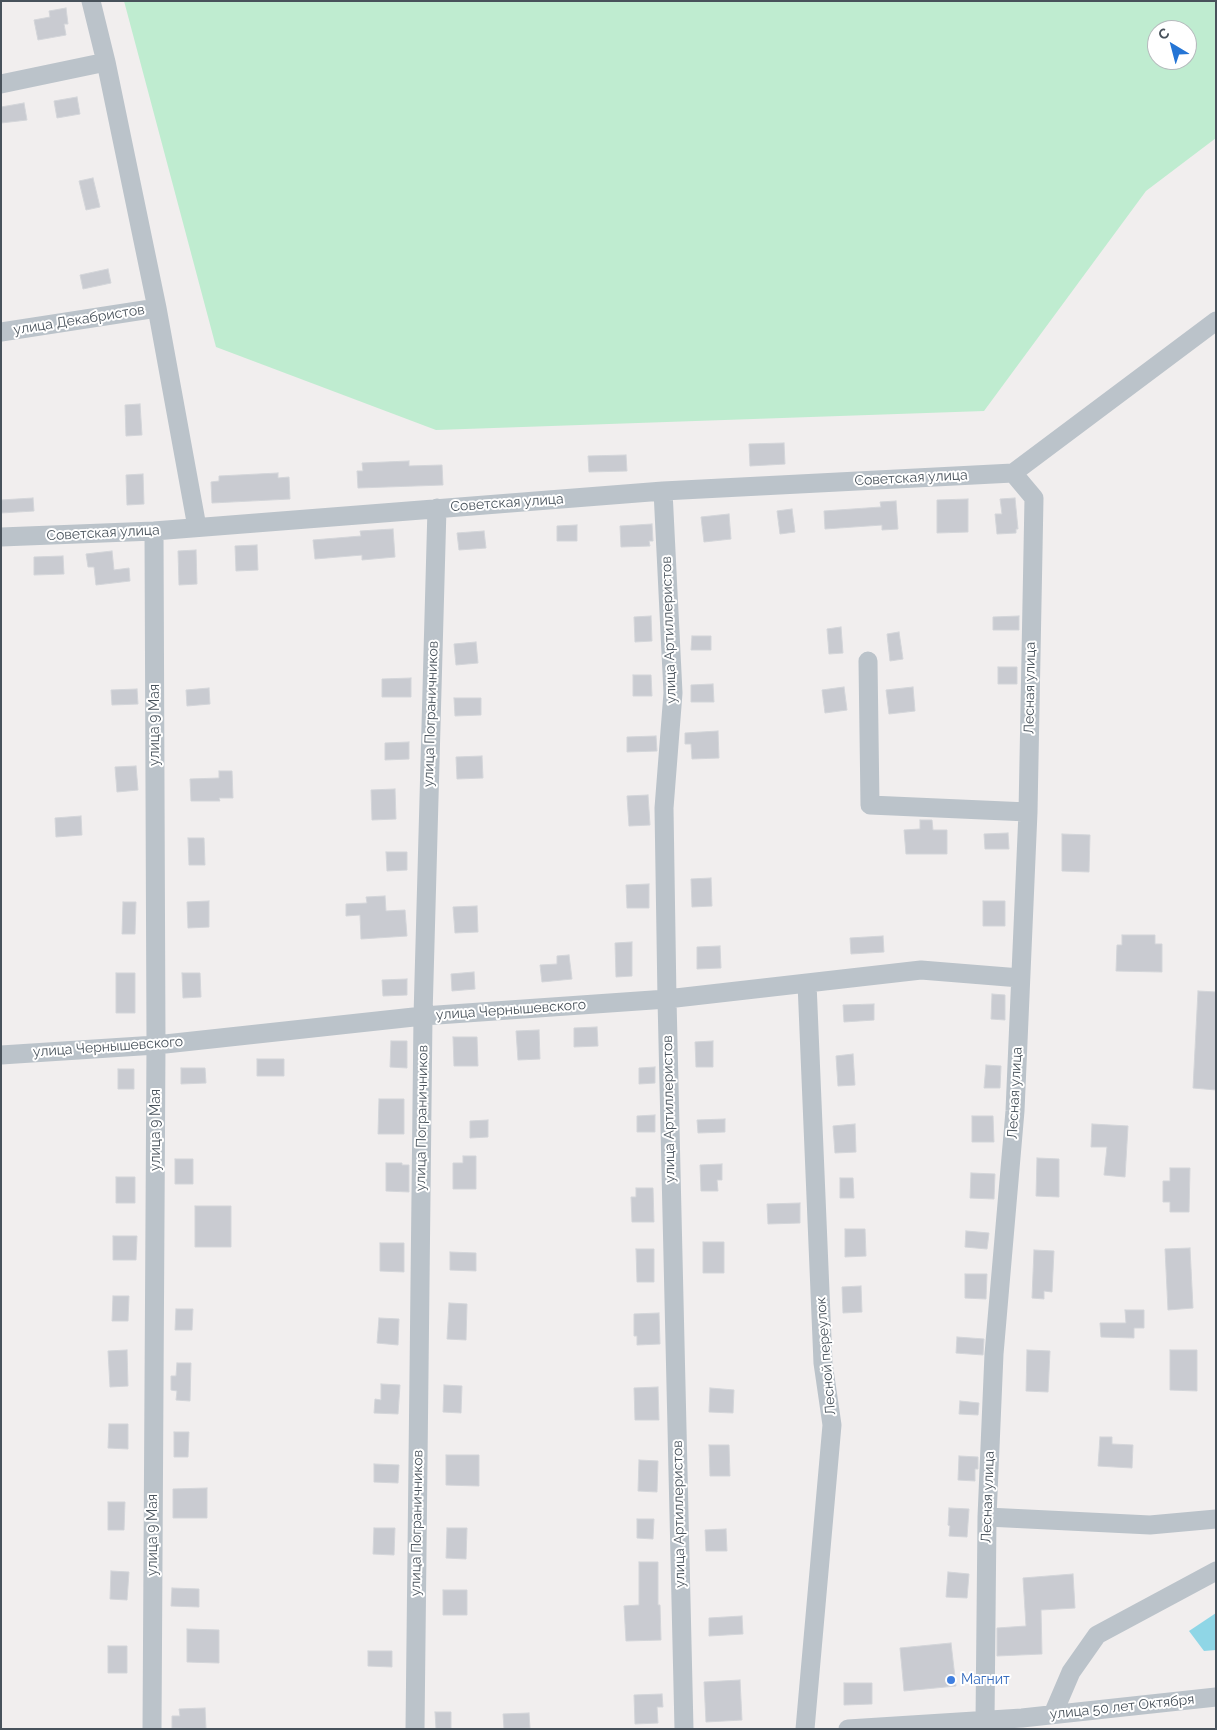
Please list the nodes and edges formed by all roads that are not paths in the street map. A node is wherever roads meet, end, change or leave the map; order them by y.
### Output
1 (91, 1) edge
2 (106, 62) junction
3 (1, 84) edge
4 (157, 308) junction
5 (1216, 321) edge
6 (1, 332) edge
7 (1012, 472) junction
8 (663, 491) junction
9 (437, 508) junction
10 (197, 528) junction
11 (154, 531) junction
12 (1, 537) edge
13 (868, 661) dead end
14 (1028, 812) junction
15 (1020, 978) junction
16 (807, 982) junction
17 (667, 999) junction
18 (423, 1016) junction
19 (156, 1045) junction
20 (1, 1055) edge
21 (986, 1517) junction
22 (1216, 1519) edge
23 (1216, 1571) edge
24 (1216, 1697) edge
25 (1054, 1714) junction
26 (985, 1721) junction
27 (1021, 1724) edge
28 (152, 1729) edge
29 (414, 1729) edge
30 (684, 1729) edge
31 (805, 1729) edge
32 (848, 1729) edge

1 - 2 street
2 - 3 street
2 - 4 street
4 - 6 street, улица Декабристов
4 - 10 street
5 - 7 street
7 - 8 street, Советская улица
7 - 14 street, Лесная улица
8 - 9 street, Советская улица
8 - 17 street, улица Артиллеристов
9 - 10 street, Советская улица
9 - 18 street, улица Пограничников
10 - 11 street, Советская улица
11 - 12 street, Советская улица
11 - 19 street, улица 9 Мая
13 - 14 street
14 - 15 street, Лесная улица
15 - 16 street, улица Чернышевского
15 - 21 street, Лесная улица
16 - 17 street, улица Чернышевского
16 - 31 street, Лесной переулок
17 - 18 street, улица Чернышевского
17 - 30 street, улица Артиллеристов
18 - 19 street, улица Чернышевского
18 - 29 street, улица Пограничников
19 - 20 street, улица Чернышевского
19 - 28 street, улица 9 Мая
21 - 22 street
21 - 26 street, Лесная улица
23 - 25 street
24 - 25 street, улица 50 лет Октября
25 - 27 street, улица 50 лет Октября
26 - 27 street, улица 50 лет Октября
26 - 32 street, улица 50 лет Октября

